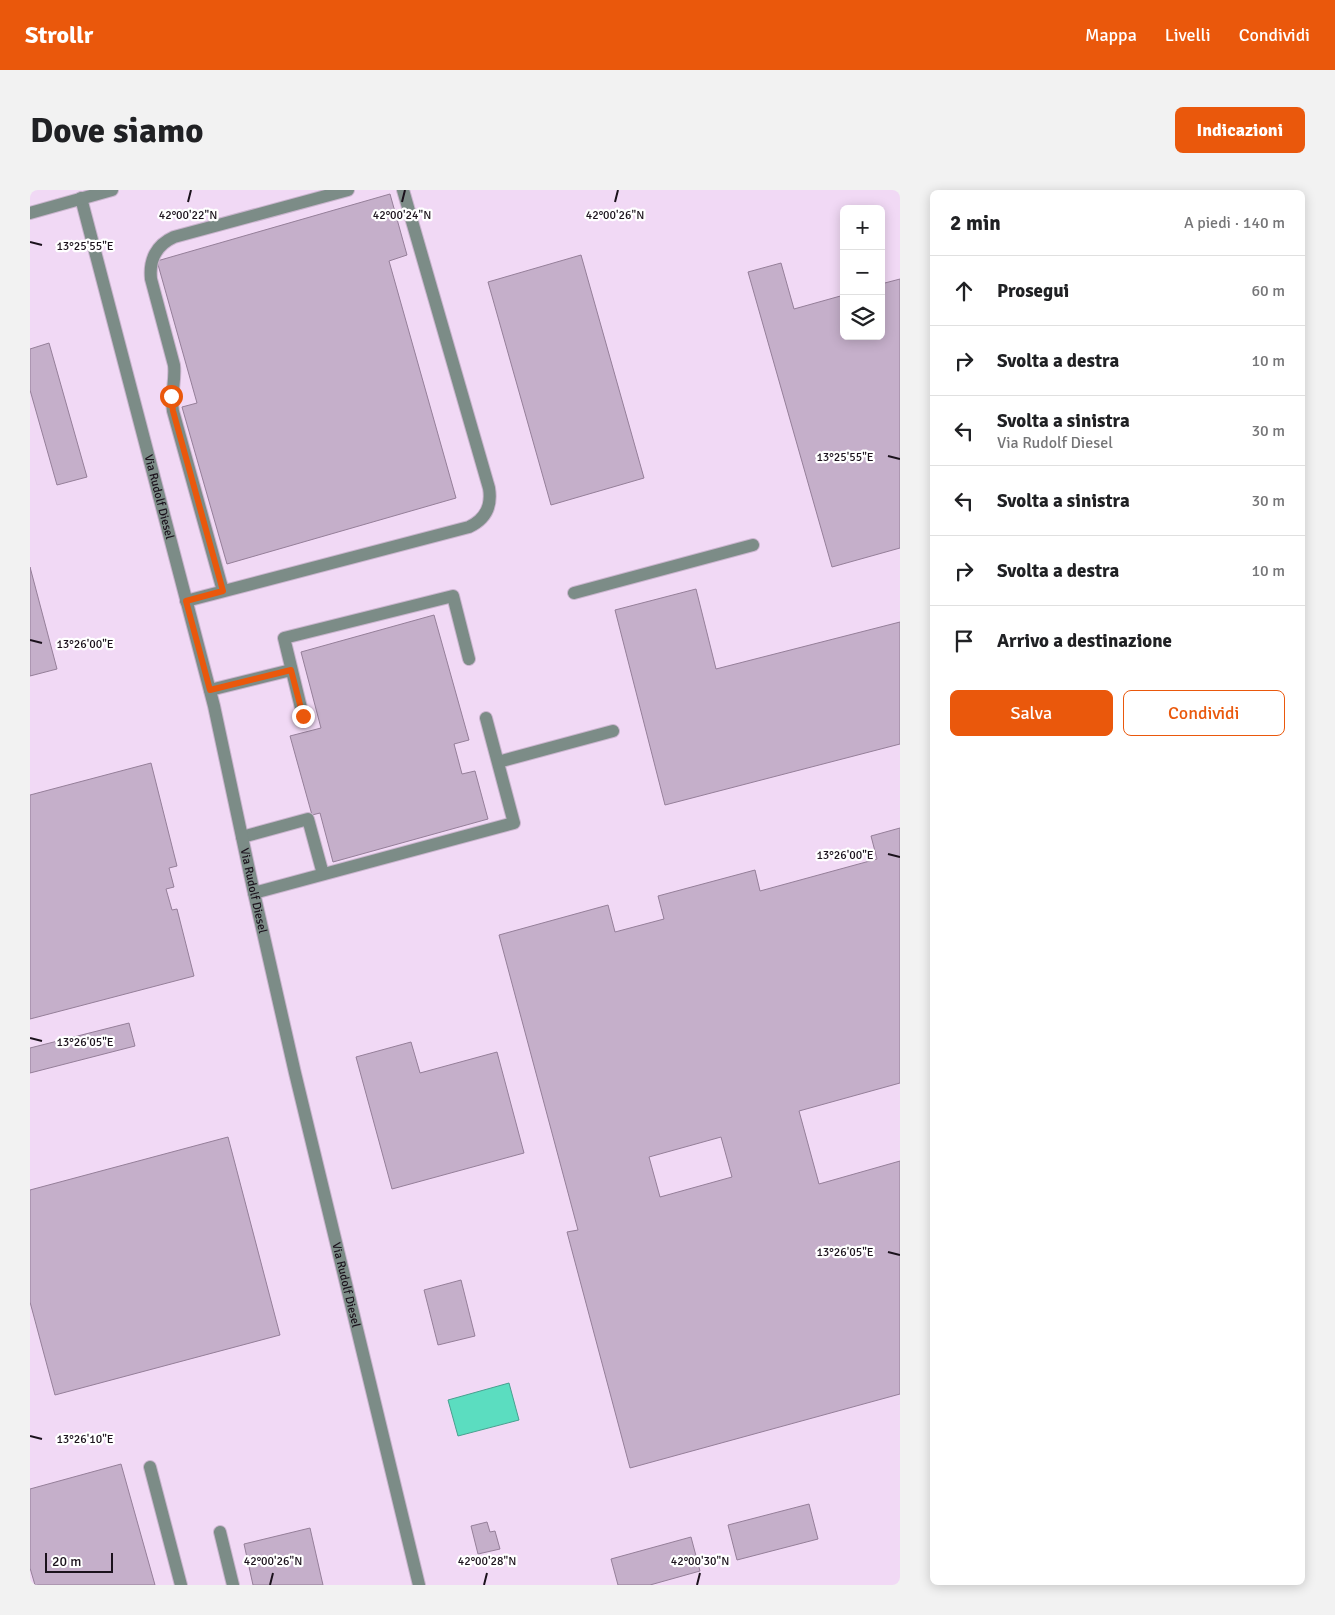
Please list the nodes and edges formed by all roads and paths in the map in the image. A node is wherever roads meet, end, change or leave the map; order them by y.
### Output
1 (112, 190) edge
2 (348, 190) edge
3 (403, 190) edge
4 (81, 198) junction
5 (30, 213) edge
6 (754, 545) dead end
7 (223, 591) junction
8 (574, 593) dead end
9 (186, 601) junction
10 (469, 659) dead end
11 (291, 670) junction
12 (210, 690) junction
13 (303, 716) dead end
14 (486, 718) dead end
15 (613, 730) dead end
16 (498, 762) junction
17 (242, 837) junction
18 (323, 874) junction
19 (254, 892) junction
20 (150, 1467) dead end
21 (220, 1532) dead end
22 (180, 1585) edge
23 (233, 1585) edge
24 (419, 1585) edge

1 - 4 street
2 - 7 street
3 - 7 street
4 - 5 street
4 - 9 street, Via Rudolf Diesel
6 - 8 street
7 - 9 street
9 - 12 street, Via Rudolf Diesel
10 - 11 street
11 - 12 street
11 - 13 street
12 - 17 street, Via Rudolf Diesel
14 - 16 street
15 - 16 street
16 - 18 street
17 - 18 street
17 - 19 street, Via Rudolf Diesel
18 - 19 street
19 - 24 street, Via Rudolf Diesel
20 - 22 street
21 - 23 street

